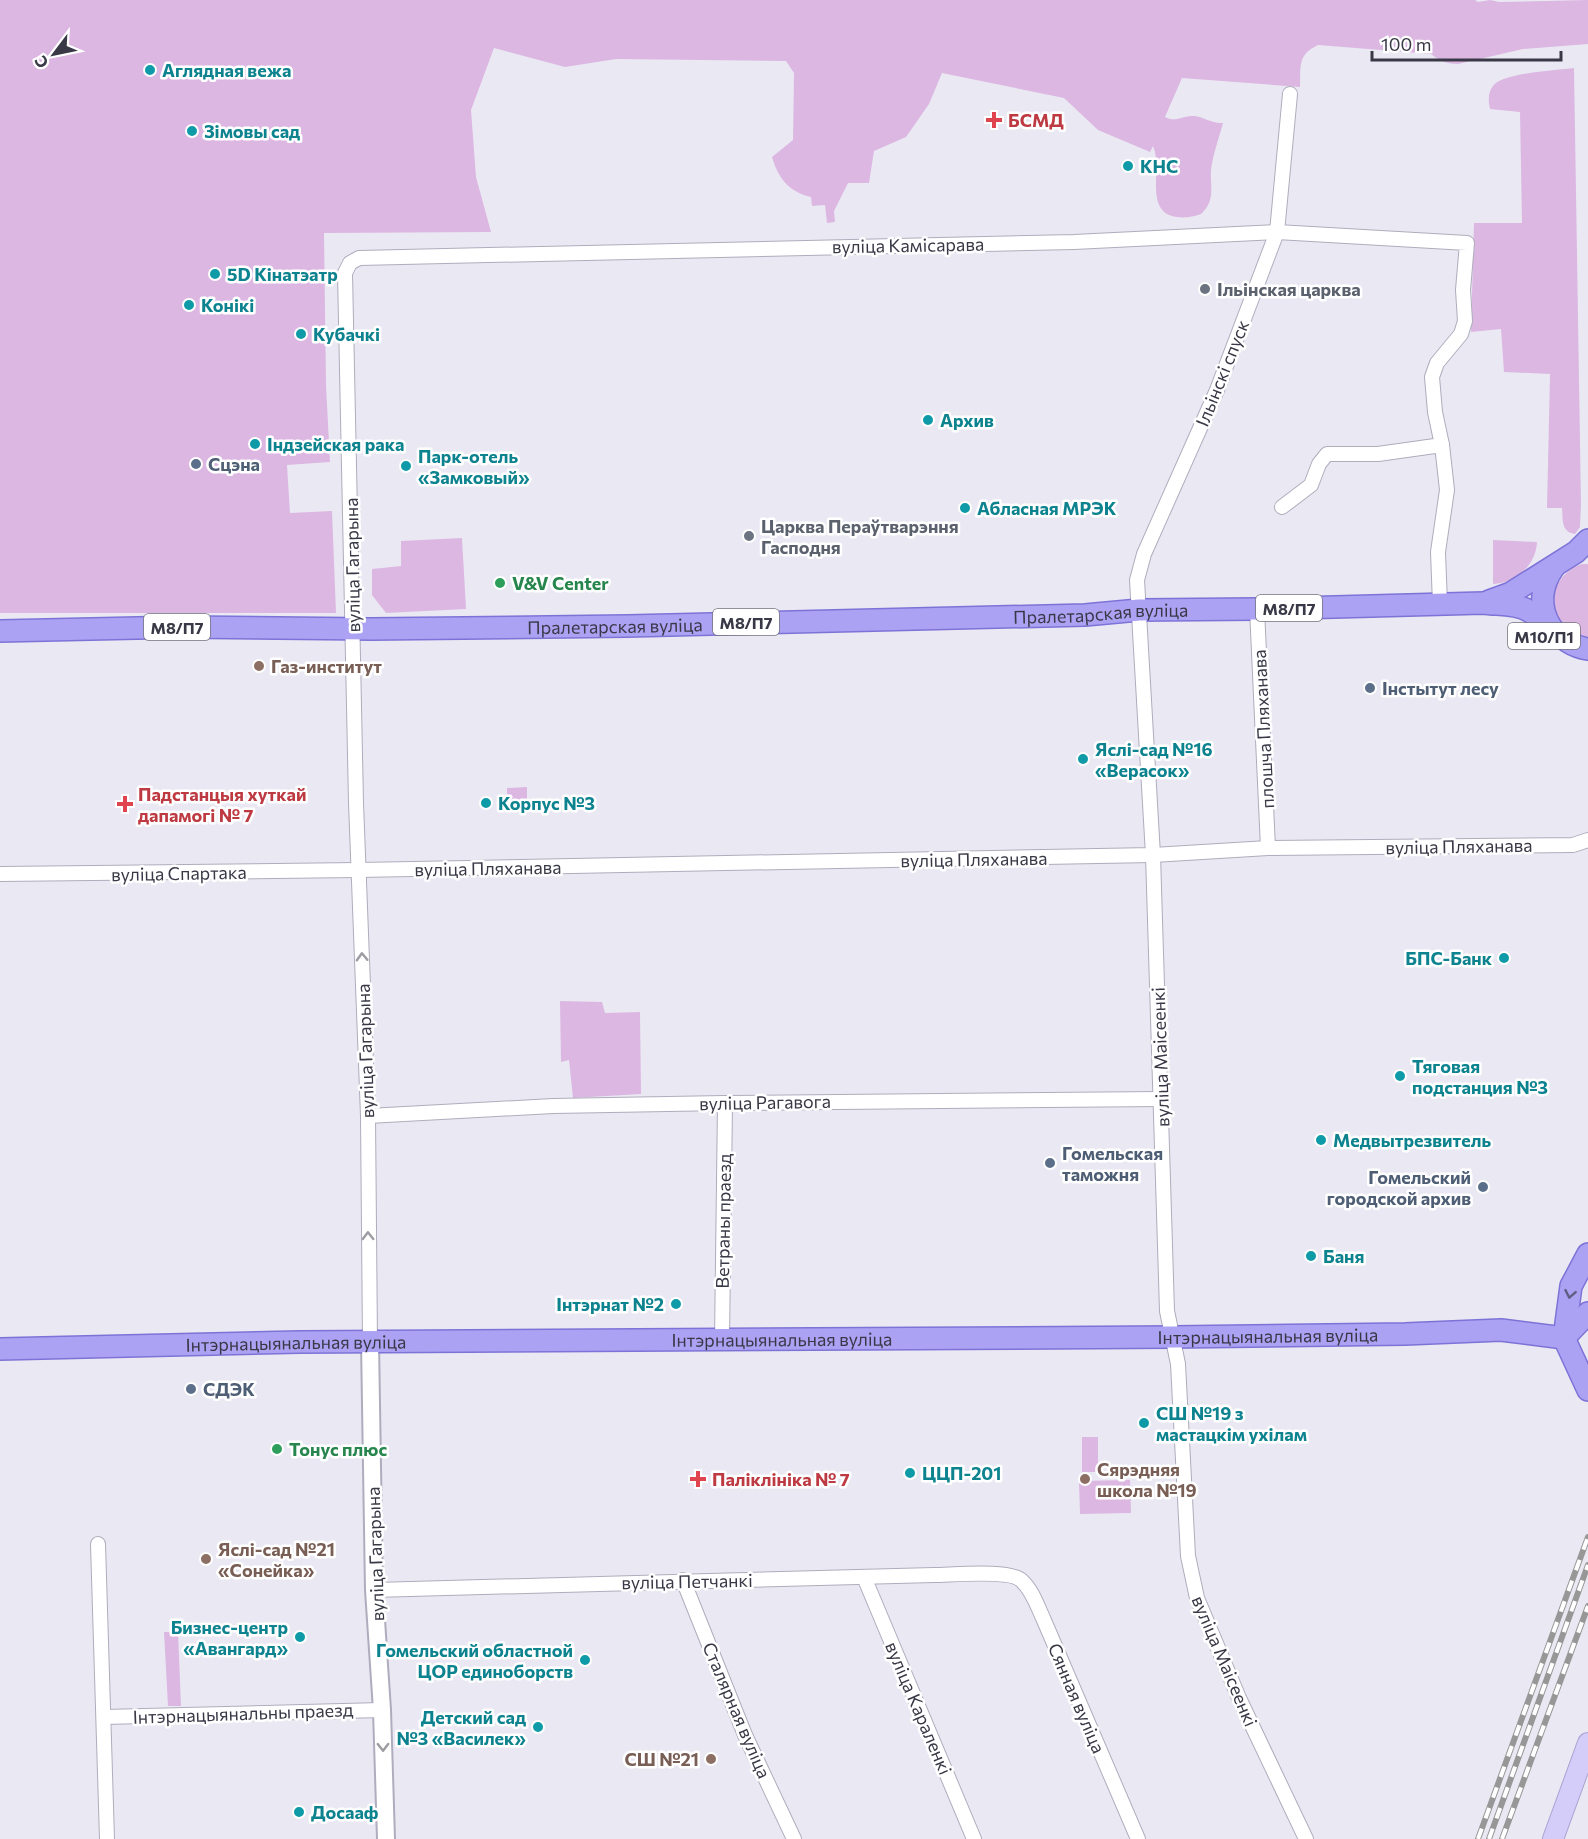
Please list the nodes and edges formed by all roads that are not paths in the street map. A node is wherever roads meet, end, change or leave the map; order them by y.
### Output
1 (1290, 94) dead end
2 (1277, 232) junction
3 (350, 263) joint
4 (1442, 445) junction
5 (1282, 507) dead end
6 (1584, 547) edge
7 (1556, 565) junction
8 (1440, 604) junction
9 (1493, 604) junction
10 (1257, 609) junction
11 (1139, 610) junction
12 (353, 628) junction
13 (0, 631) edge
14 (1554, 632) junction
15 (1588, 650) edge
16 (1588, 661) edge
17 (1588, 840) edge
18 (1268, 848) junction
19 (1154, 855) junction
20 (358, 870) junction
21 (0, 874) edge
22 (1162, 1099) junction
23 (724, 1103) junction
24 (368, 1116) junction
25 (1588, 1254) edge
26 (1588, 1313) edge
27 (1173, 1337) junction
28 (1564, 1338) junction
29 (722, 1340) junction
30 (370, 1342) junction
31 (0, 1349) edge
32 (1588, 1390) edge
33 (98, 1544) dead end
34 (1000, 1574) joint
35 (864, 1577) junction
36 (683, 1580) junction
37 (374, 1590) junction
38 (382, 1710) junction
39 (104, 1717) junction
40 (1588, 1743) edge
41 (107, 1839) edge
42 (386, 1839) edge
43 (794, 1839) edge
44 (974, 1839) edge
45 (1138, 1839) edge
46 (1306, 1839) edge
47 (1553, 1839) edge

1 - 2 street, Ільінскі спуск
2 - 3 street, вуліца Камісарава
2 - 4 street, вуліца Камісарава
2 - 11 street, Ільінскі спуск
3 - 12 street, вуліца Гагарына
4 - 5 street
4 - 8 street
6 - 7 main road, М8/П7
7 - 9 main road, Пралетарская вуліца / М8/П7
7 - 14 main road
8 - 9 main road, Пралетарская вуліца / М8/П7
8 - 10 main road, Пралетарская вуліца / М8/П7
9 - 14 main road, Пралетарская вуліца / М8/П7
9 - 16 main road, М10/П1
10 - 11 main road, Пралетарская вуліца / М8/П7
10 - 18 street, плошча Пляханава
11 - 12 main road, Пралетарская вуліца / М8/П7
11 - 19 street, вуліца Маісеенкі
12 - 13 main road, Пралетарская вуліца / М8/П7
12 - 20 street, вуліца Гагарына
14 - 15 main road, М8/П7
17 - 18 street, вуліца Пляханава
18 - 19 street, вуліца Пляханава
19 - 20 street, вуліца Пляханава
19 - 22 street, вуліца Маісеенкі
20 - 21 street, вуліца Спартака
24 -> 20 street, вуліца Гагарына
22 - 23 street, вуліца Рагавога
22 - 27 street, вуліца Маісеенкі
23 - 24 street, вуліца Рагавога
23 - 29 street, Ветраны праезд
30 -> 24 street, вуліца Гагарына
25 -> 28 main road
26 - 28 main road
27 - 28 main road, Інтэрнацыянальная вуліца
27 - 29 main road, Інтэрнацыянальная вуліца
27 - 46 street, вуліца Маісеенкі
28 - 32 main road
29 - 30 main road, Інтэрнацыянальная вуліца
30 - 31 main road, Інтэрнацыянальная вуліца
30 - 37 street, вуліца Гагарына
33 - 39 street
34 - 35 street, вуліца Петчанкі
34 - 45 street, Сянная вуліца
35 - 36 street, вуліца Петчанкі
35 - 44 street, вуліца Караленкі
36 - 37 street, вуліца Петчанкі
36 - 43 street, Сталярная вуліца
37 - 38 street, вуліца Гагарына
38 - 39 street, Інтэрнацыянальны праезд
38 -> 42 street, вуліца Гагарына
39 - 41 street
40 - 47 main road

